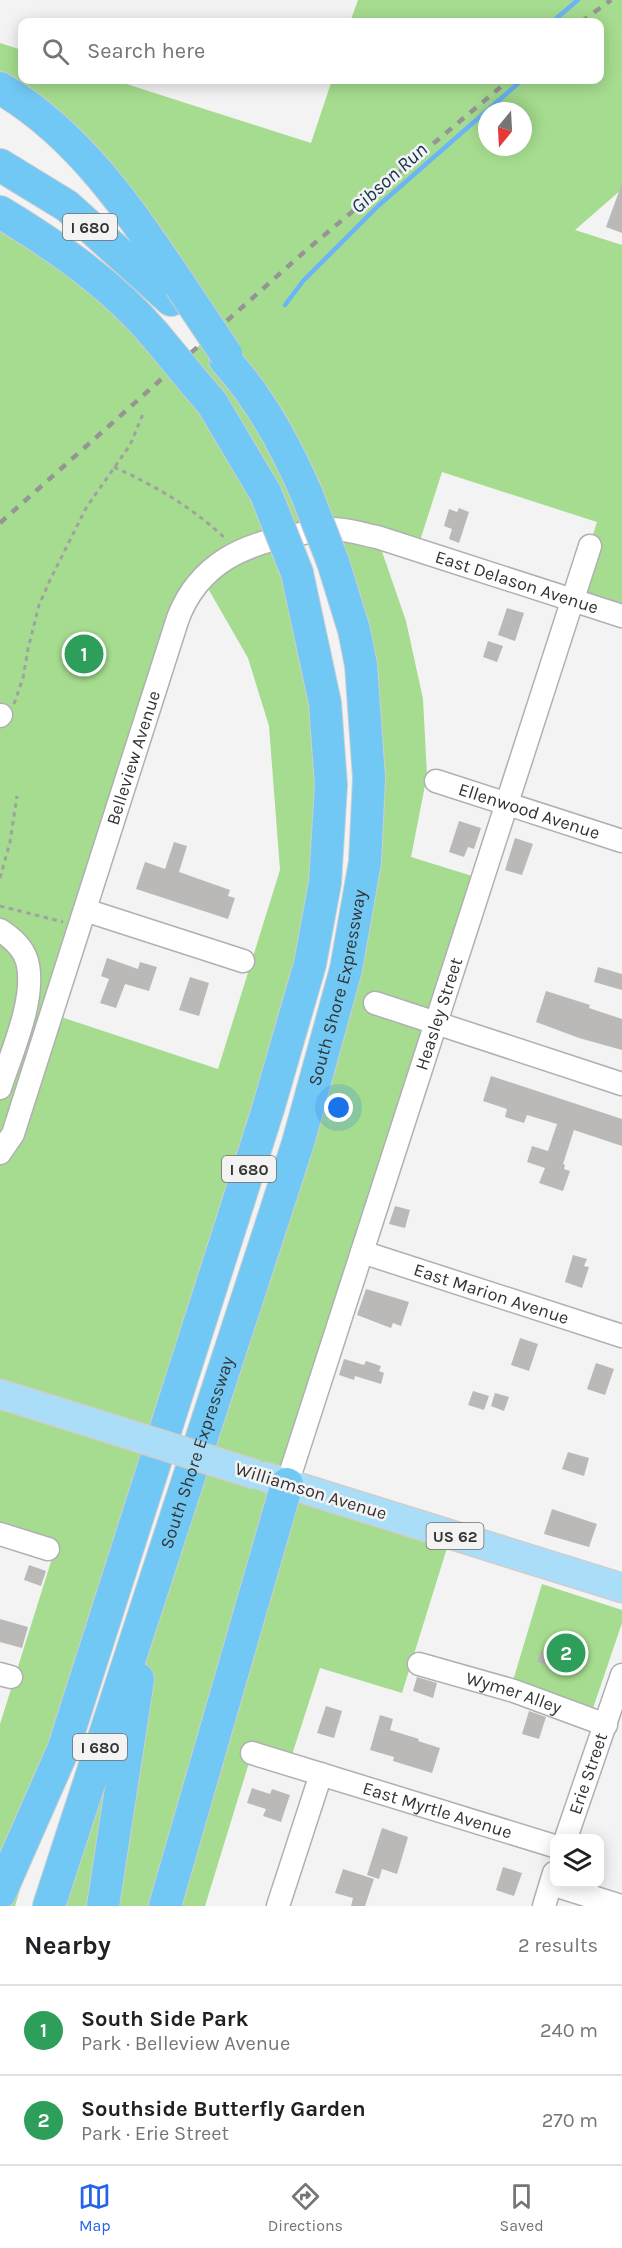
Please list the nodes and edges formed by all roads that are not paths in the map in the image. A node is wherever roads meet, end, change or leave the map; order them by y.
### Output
1 (0, 88) edge
2 (0, 165) edge
3 (0, 212) edge
4 (176, 292) junction
5 (590, 546) dead end
6 (411, 548) joint
7 (572, 600) junction
8 (622, 616) edge
9 (436, 781) dead end
10 (506, 804) junction
11 (622, 841) edge
12 (78, 917) junction
13 (0, 930) edge
14 (243, 961) dead end
15 (375, 1003) dead end
16 (435, 1023) junction
17 (622, 1084) edge
18 (0, 1088) edge
19 (0, 1153) edge
20 (362, 1252) junction
21 (622, 1336) edge
22 (0, 1394) edge
23 (287, 1484) junction
24 (0, 1534) edge
25 (48, 1549) dead end
26 (152, 1588) junction
27 (622, 1588) edge
28 (419, 1664) dead end
29 (622, 1675) edge
30 (606, 1725) junction
31 (252, 1753) dead end
32 (321, 1773) junction
33 (568, 1834) edge
34 (550, 1844) edge
35 (550, 1887) edge
36 (577, 1888) edge
37 (0, 1893) edge
38 (49, 1906) edge
39 (103, 1906) edge
40 (165, 1906) edge
41 (278, 1906) edge
42 (544, 1906) edge
43 (621, 1906) edge

1 - 4 highway
2 - 4 highway, South Shore Expressway / I 680
3 - 37 highway, South Shore Expressway / I 680, bridge
4 - 26 highway, South Shore Expressway / I 680, bridge
5 - 7 street, Heasley Street
6 - 7 street, East Delason Avenue
6 - 12 street, Belleview Avenue
7 - 8 street, East Delason Avenue
7 - 10 street, Heasley Street
9 - 10 street, Ellenwood Avenue
10 - 11 street, Ellenwood Avenue
10 - 16 street, Heasley Street
12 - 14 street
12 - 19 street, Belleview Avenue
13 - 18 street
15 - 16 street
16 - 17 street
16 - 20 street, Heasley Street
20 - 21 street, East Marion Avenue
20 - 23 street, Heasley Street
22 - 23 main road, Williamson Avenue / US 62, bridge
23 - 27 main road, Williamson Avenue / US 62
23 - 40 highway
24 - 25 street
26 - 38 highway, South Shore Expressway / I 680
26 - 39 highway
28 - 30 street, Wymer Alley
29 - 30 street, Erie Street
30 - 33 street, Erie Street
31 - 32 street, East Myrtle Avenue
32 - 34 street, East Myrtle Avenue
32 - 41 street
35 - 42 street
36 - 43 street

